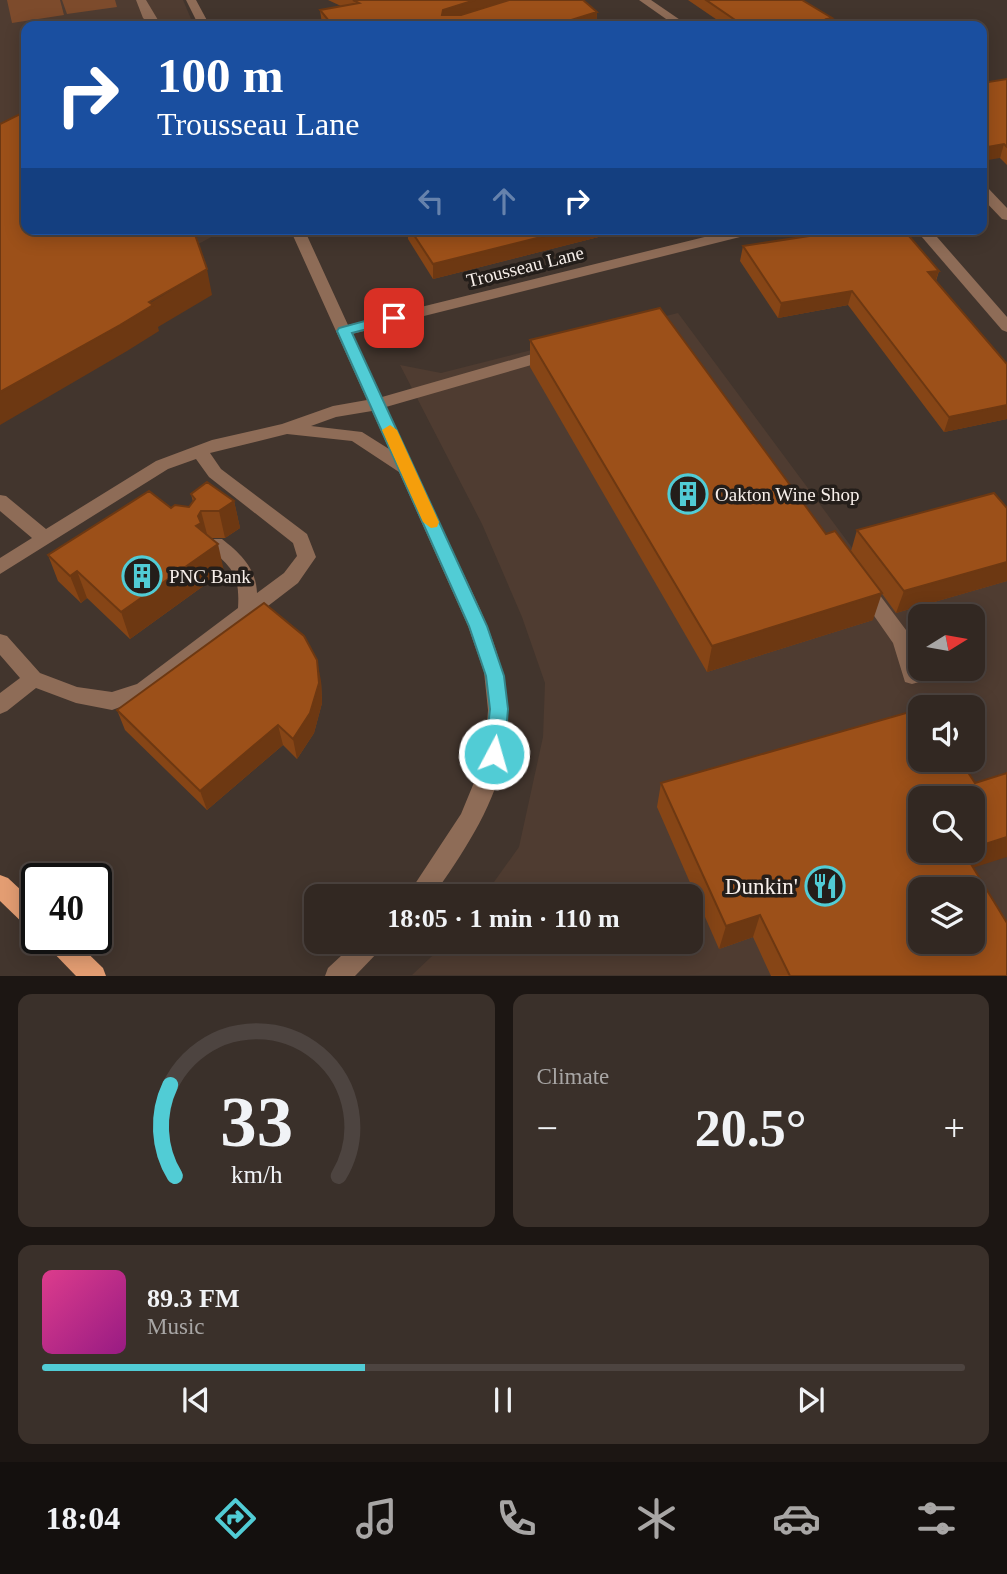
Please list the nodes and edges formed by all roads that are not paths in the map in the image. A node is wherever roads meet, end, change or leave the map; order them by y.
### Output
1 (141, 0) edge
2 (191, 0) edge
3 (644, 0) edge
4 (152, 21) edge
5 (201, 21) edge
6 (676, 21) edge
7 (987, 196) edge
8 (1007, 216) edge
9 (300, 235) edge
10 (731, 235) edge
11 (927, 235) edge
12 (1007, 327) edge
13 (344, 331) junction
14 (572, 348) edge
15 (378, 404) junction
16 (285, 429) junction
17 (200, 451) junction
18 (407, 469) junction
19 (0, 501) edge
20 (45, 538) junction
21 (216, 544) edge
22 (0, 567) edge
23 (853, 573) edge
24 (247, 611) junction
25 (0, 642) edge
26 (908, 662) edge
27 (33, 679) junction
28 (0, 705) edge
29 (428, 884) edge
30 (0, 886) edge
31 (21, 906) edge
32 (72, 954) edge
33 (359, 954) edge
34 (94, 975) edge
35 (337, 975) edge

1 - 4 street
2 - 5 street
3 - 6 street
7 - 8 street
9 - 13 street
10 - 13 street, Trousseau Lane
11 - 12 street
13 - 15 street
14 - 15 street
15 - 16 street
15 - 18 street
16 - 17 street
16 - 18 street
17 - 20 street
17 - 24 street
18 - 29 street
19 - 20 street
20 - 22 street
21 - 24 street
23 - 26 street
24 - 27 street
25 - 27 street
27 - 28 street
30 - 31 main road
32 - 34 main road
33 - 35 street

